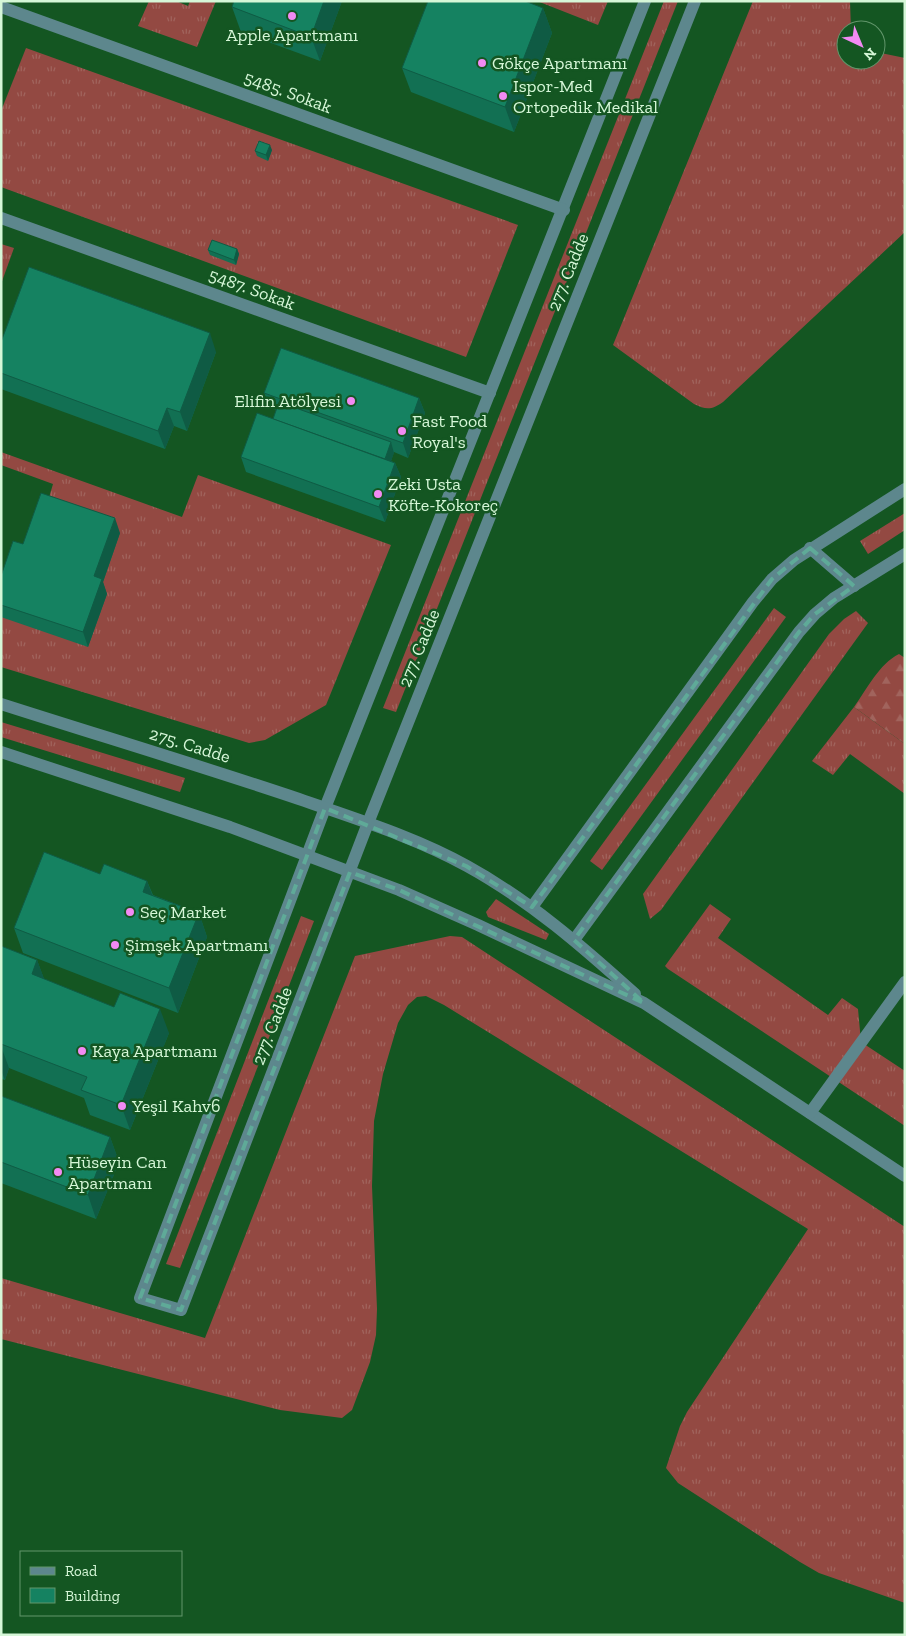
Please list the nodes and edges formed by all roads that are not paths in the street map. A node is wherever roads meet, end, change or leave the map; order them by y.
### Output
1 (645, 1) edge
2 (695, 1) edge
3 (1, 7) edge
4 (564, 210) junction
5 (1, 218) edge
6 (490, 393) junction
7 (905, 489) edge
8 (810, 548) junction
9 (905, 554) edge
10 (854, 586) junction
11 (1, 704) edge
12 (1, 752) edge
13 (325, 808) junction
14 (368, 823) junction
15 (307, 856) junction
16 (350, 872) junction
17 (532, 908) junction
18 (574, 940) junction
19 (905, 982) edge
20 (644, 1003) junction
21 (810, 1113) junction
22 (905, 1176) edge

1 - 4 street, 277. Cadde
2 - 14 street, 277. Cadde
3 - 4 street, 5485. Sokak
4 - 6 street, 277. Cadde
5 - 6 street, 5487. Sokak
6 - 13 street, 277. Cadde
7 - 8 street
8 - 10 street
8 - 17 street
9 - 10 street
10 - 18 street
11 - 13 street, 275. Cadde
12 - 15 street
13 - 14 street, 275. Cadde
13 - 15 street, 277. Cadde
14 - 16 street, 277. Cadde
14 - 17 street, 275. Cadde
15 - 16 street
15 - 16 street, 277. Cadde
16 - 20 street
17 - 18 street, 275. Cadde
18 - 20 street, 275. Cadde
19 - 21 street
20 - 21 street
21 - 22 street

